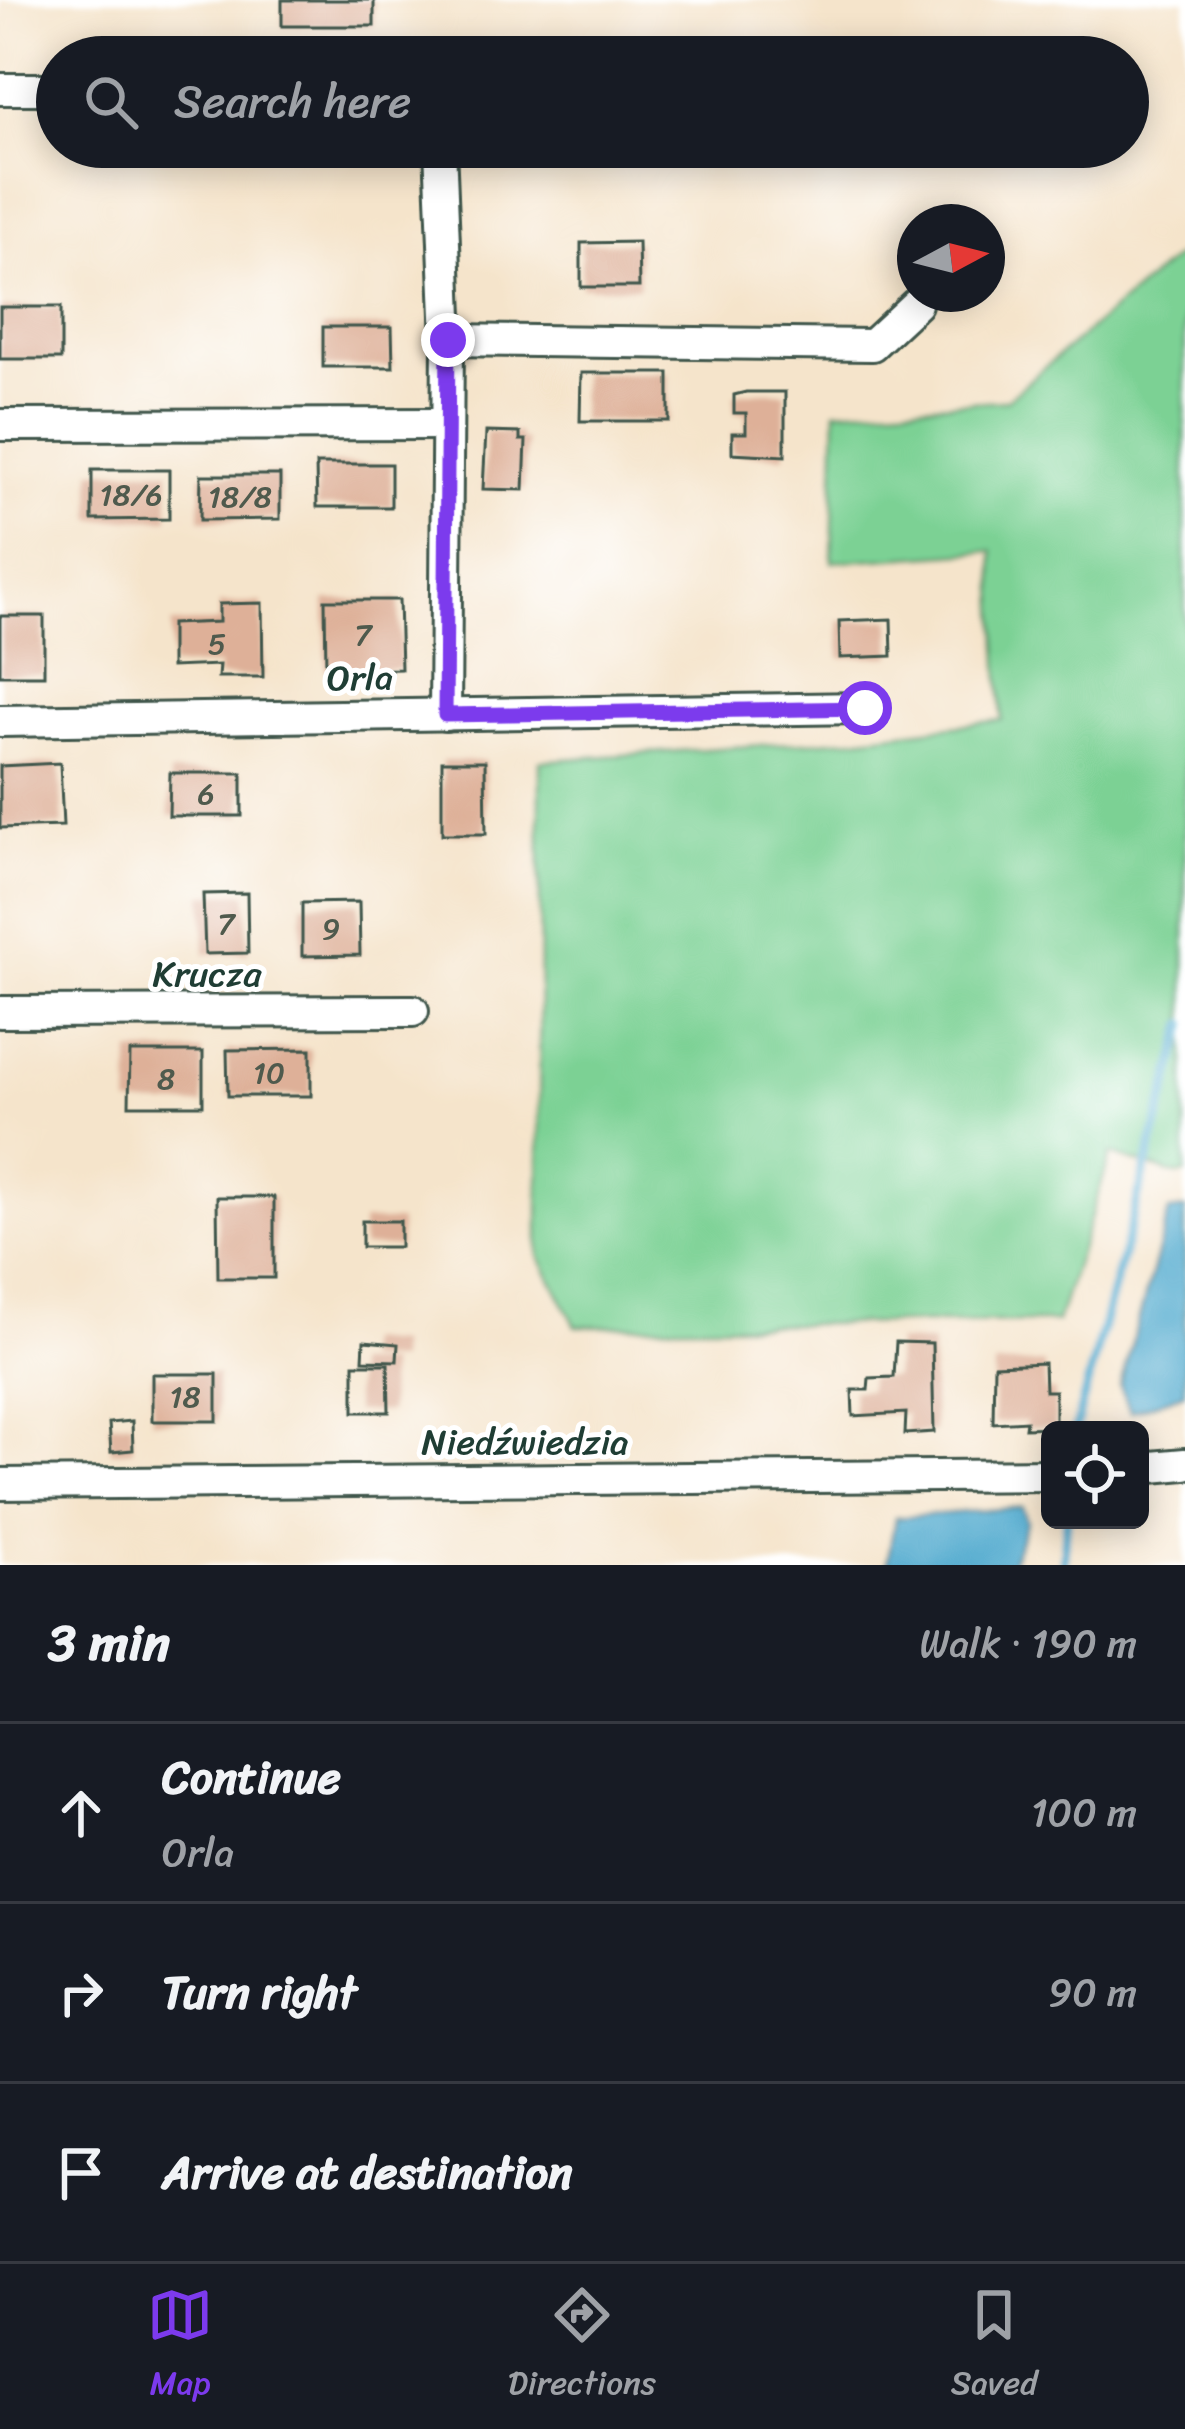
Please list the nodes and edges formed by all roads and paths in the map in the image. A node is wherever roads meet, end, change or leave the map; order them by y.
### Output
1 (0, 89) edge
2 (36, 89) edge
3 (441, 168) edge
4 (907, 312) edge
5 (448, 340) junction
6 (447, 424) junction
7 (0, 425) edge
8 (865, 708) dead end
9 (445, 715) junction
10 (0, 722) edge
11 (413, 1011) dead end
12 (0, 1012) edge
13 (1185, 1464) edge
14 (1149, 1467) edge
15 (1041, 1475) edge
16 (0, 1484) edge

1 - 2 street
3 - 5 street
4 - 5 street
5 - 6 street
6 - 7 street
6 - 9 street
8 - 9 street, Orla
9 - 10 street, Orla
11 - 12 street, Krucza
13 - 14 street
15 - 16 street, Niedźwiedzia

